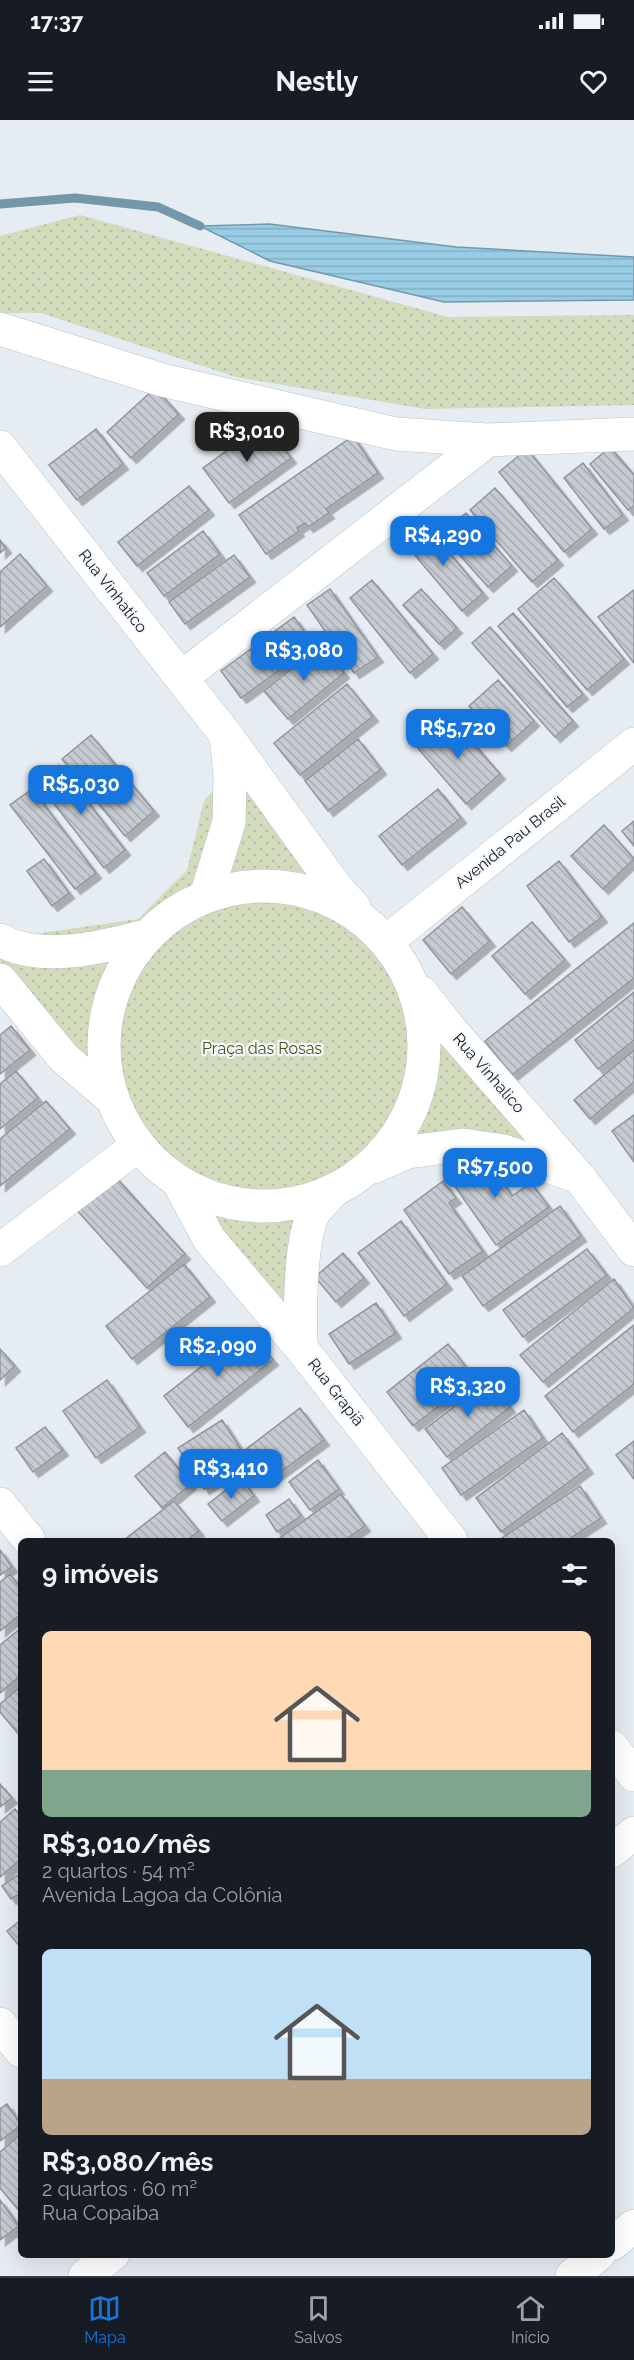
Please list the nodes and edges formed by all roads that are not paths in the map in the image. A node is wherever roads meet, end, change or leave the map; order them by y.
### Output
1 (0, 329) edge
2 (634, 434) edge
3 (488, 440) junction
4 (0, 447) edge
5 (181, 678) junction
6 (226, 735) junction
7 (634, 744) edge
8 (206, 896) junction
9 (376, 930) junction
10 (146, 936) junction
11 (0, 940) edge
12 (0, 980) edge
13 (412, 980) junction
14 (111, 1098) junction
15 (137, 1146) junction
16 (368, 1169) junction
17 (579, 1177) junction
18 (180, 1185) junction
19 (334, 1190) junction
20 (0, 1250) edge
21 (634, 1250) edge
22 (301, 1348) junction
23 (0, 1504) edge
24 (27, 1538) edge
25 (449, 1538) edge
26 (615, 1751) edge
27 (634, 1775) edge
28 (634, 1833) edge
29 (615, 1849) edge
30 (0, 2024) edge
31 (18, 2047) edge
32 (634, 2226) edge
33 (615, 2242) edge
34 (108, 2258) edge
35 (594, 2258) edge
36 (85, 2276) edge
37 (572, 2276) edge

1 - 3 street
2 - 3 street
3 - 5 street
4 - 5 street, Rua Vinhatico
5 - 6 street, Rua Vinhatico
6 - 8 street
6 - 9 street
7 - 9 street, Avenida Pau Brasil
8 - 9 street
8 - 10 street
9 - 13 street
10 - 11 street
10 - 14 street
12 - 14 street
13 - 16 street
13 - 17 street, Rua Vinhalico
14 - 15 street
15 - 18 street
15 - 20 street
16 - 17 street
16 - 19 street
17 - 21 street, Rua Vinhalico
18 - 19 street
18 - 22 street, Rua Grapiã
19 - 22 street
22 - 25 street, Rua Grapiã
23 - 24 street
26 - 27 street
28 - 29 street
30 - 31 street
32 - 33 street
34 - 36 street
35 - 37 street

